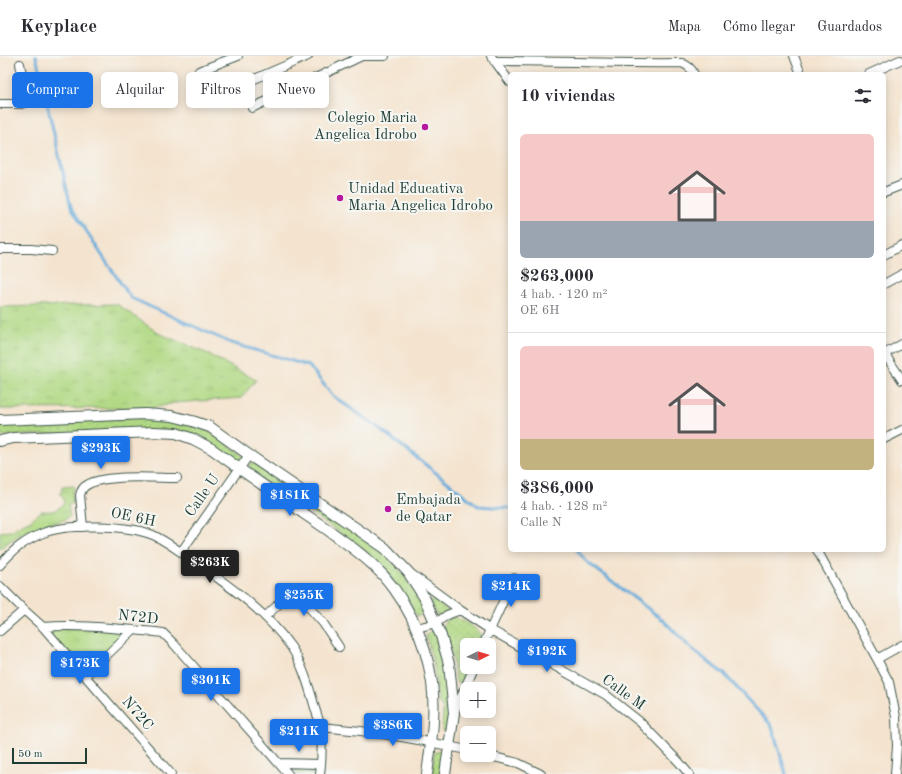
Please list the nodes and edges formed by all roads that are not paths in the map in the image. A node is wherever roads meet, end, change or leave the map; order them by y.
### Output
1 (238, 56) edge
2 (308, 56) edge
3 (351, 56) edge
4 (362, 56) edge
5 (385, 56) edge
6 (794, 56) edge
7 (493, 59) edge
8 (900, 61) edge
9 (20, 64) dead end
10 (199, 71) dead end
11 (693, 72) edge
12 (800, 72) edge
13 (874, 72) edge
14 (255, 79) edge
15 (508, 79) edge
16 (0, 104) edge
17 (255, 107) edge
18 (902, 185) edge
19 (886, 191) edge
20 (902, 245) edge
21 (0, 249) edge
22 (52, 251) dead end
23 (886, 254) edge
24 (902, 274) edge
25 (886, 283) edge
26 (902, 344) edge
27 (886, 352) edge
28 (886, 356) edge
29 (902, 380) edge
30 (0, 420) edge
31 (902, 430) edge
32 (886, 438) edge
33 (0, 441) edge
34 (249, 455) junction
35 (240, 469) junction
36 (176, 478) dead end
37 (83, 527) junction
38 (180, 552) junction
39 (818, 552) edge
40 (0, 565) edge
41 (408, 572) junction
42 (514, 578) dead end
43 (0, 586) edge
44 (24, 610) junction
45 (460, 610) junction
46 (265, 617) junction
47 (436, 623) junction
48 (44, 626) junction
49 (417, 628) junction
50 (489, 629) junction
51 (133, 630) junction
52 (0, 632) edge
53 (486, 638) edge
54 (902, 645) edge
55 (339, 647) dead end
56 (877, 659) junction
57 (471, 674) edge
58 (85, 676) junction
59 (454, 713) junction
60 (899, 718) edge
61 (321, 727) junction
62 (431, 742) junction
63 (449, 746) junction
64 (460, 748) edge
65 (496, 758) edge
66 (278, 763) junction
67 (321, 764) junction
68 (172, 774) edge
69 (288, 774) edge
70 (320, 774) edge
71 (427, 774) edge
72 (445, 774) edge
73 (541, 774) edge
74 (689, 774) edge
75 (895, 774) edge

1 - 10 street
2 - 14 street
3 - 4 street
4 - 5 street
4 - 17 street
6 - 12 street
7 - 11 street
7 - 15 street
8 - 13 street
9 - 16 street
18 - 19 street
20 - 23 street
21 - 22 street
24 - 25 street
26 - 27 street
28 - 29 street
30 - 34 street
31 - 32 street
33 - 35 street
34 - 35 street, Calle U
34 - 41 street
35 - 38 street, Calle U
35 - 49 street
36 - 37 street
37 - 38 street, OE 6H
37 - 40 street, OE 6H
38 - 46 street, OE 6H
39 - 56 street
41 - 45 street, Calle M
41 - 47 street
42 - 50 street
43 - 44 street, N72C
44 - 48 street, N72C
44 - 52 street
45 - 47 street
45 - 50 street, Calle M
46 - 55 street
46 - 61 street, OE 6H
47 - 49 street
47 - 59 street
48 - 51 street, N72D
48 - 58 street, N72C
49 - 62 street
50 - 53 street
50 - 74 street, Calle M
51 - 58 street
51 - 66 street, N72D
54 - 56 street
56 - 60 street
57 - 59 street
58 - 68 street, N72C
59 - 63 street
60 - 75 street
61 - 62 street
61 - 67 street, OE 6H
62 - 63 street
62 - 71 street
63 - 64 street
63 - 72 street
65 - 73 street
66 - 67 street
66 - 69 street, N72D
67 - 70 street, OE 6H

